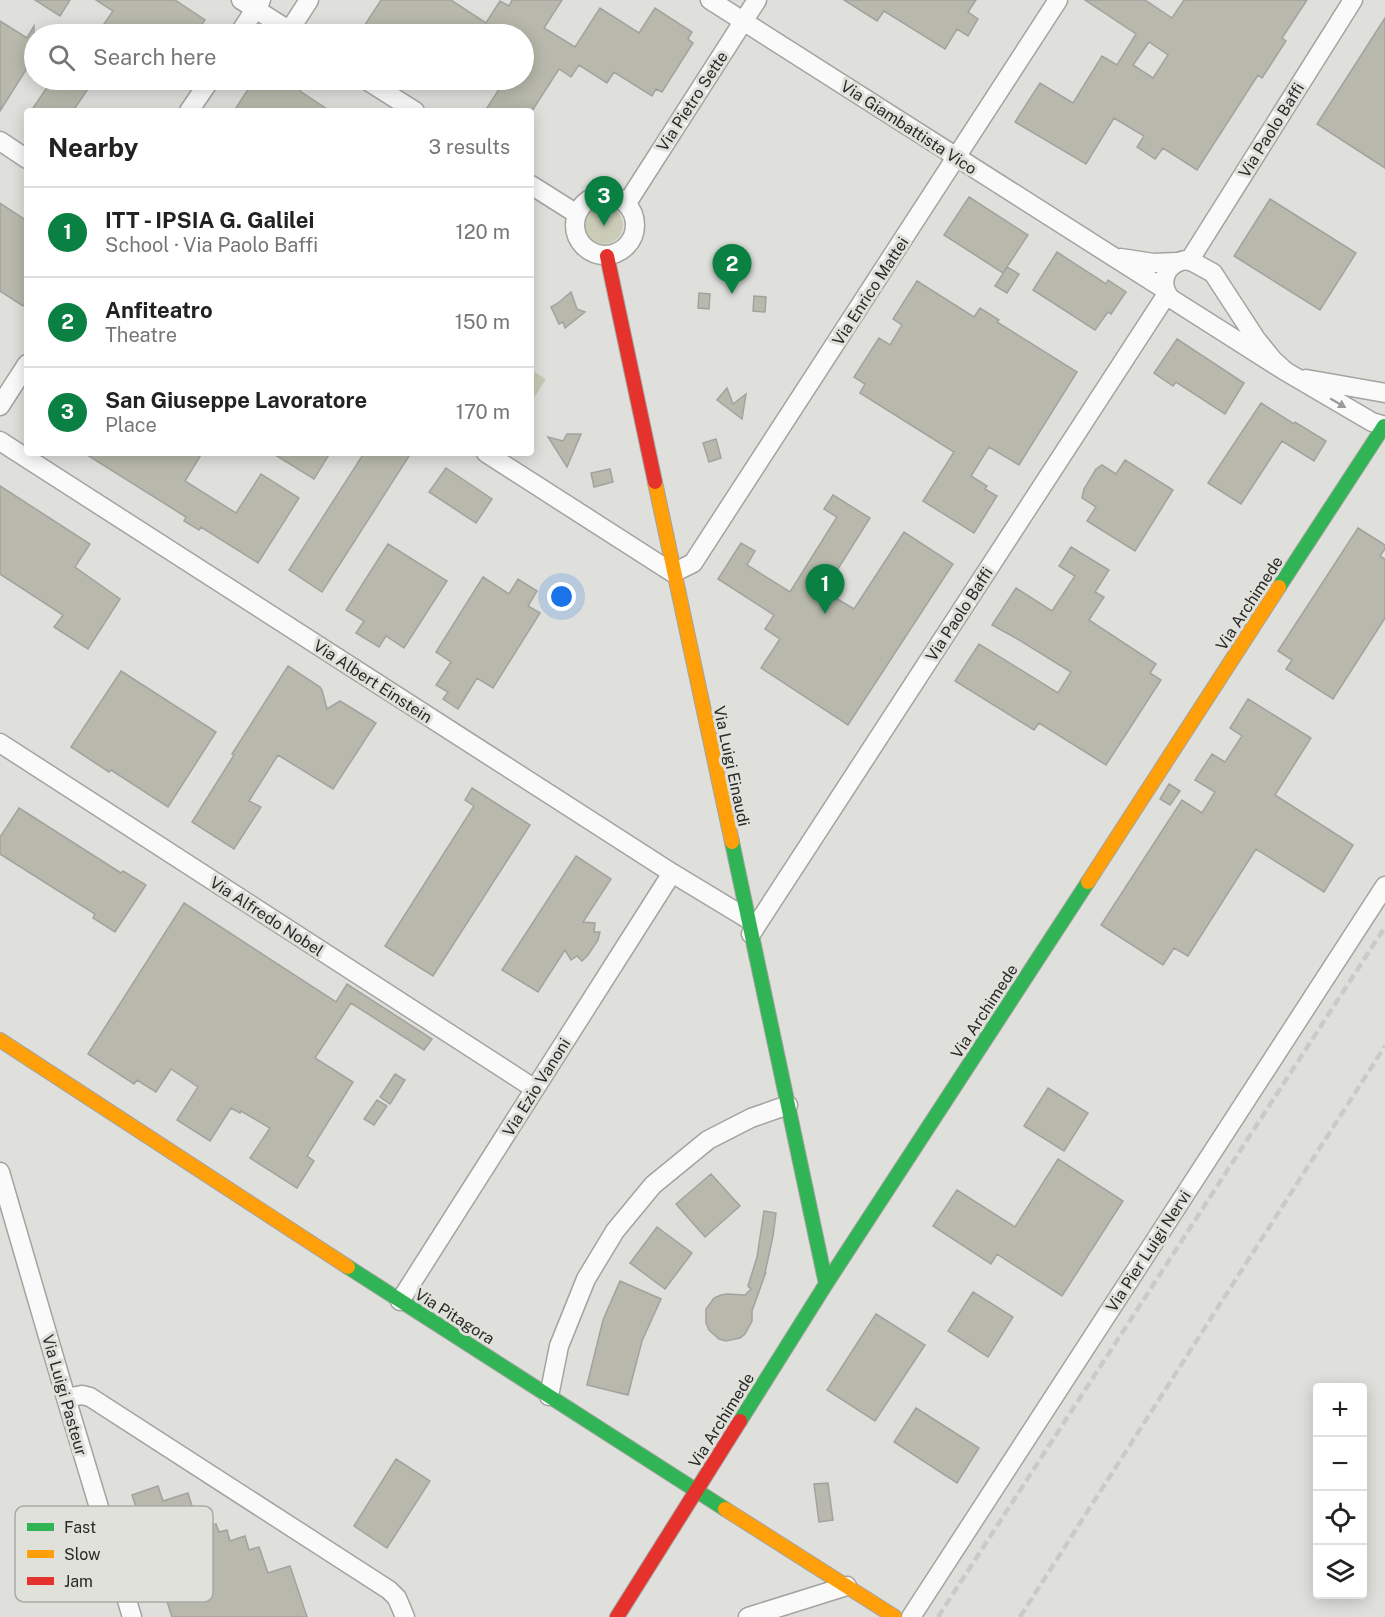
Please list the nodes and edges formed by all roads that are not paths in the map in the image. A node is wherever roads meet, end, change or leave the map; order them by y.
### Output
1 (309, 0) edge
2 (710, 0) edge
3 (757, 0) edge
4 (1058, 0) edge
5 (1353, 0) edge
6 (252, 3) edge
7 (743, 21) junction
8 (243, 24) edge
9 (280, 24) edge
10 (297, 24) edge
11 (203, 90) edge
12 (382, 90) edge
13 (191, 108) edge
14 (410, 108) edge
15 (0, 141) edge
16 (24, 157) edge
17 (957, 158) junction
18 (534, 187) edge
19 (627, 203) junction
20 (576, 214) junction
21 (1107, 254) junction
22 (607, 256) junction
23 (1183, 261) junction
24 (1166, 292) junction
25 (24, 369) edge
26 (1289, 374) junction
27 (1385, 393) edge
28 (0, 406) edge
29 (1385, 426) edge
30 (0, 441) edge
31 (491, 456) edge
32 (674, 573) junction
33 (0, 744) edge
34 (672, 873) junction
35 (1385, 886) edge
36 (749, 926) junction
37 (0, 1040) edge
38 (535, 1089) junction
39 (788, 1105) junction
40 (0, 1172) edge
41 (826, 1284) junction
42 (400, 1301) junction
43 (549, 1395) junction
44 (66, 1398) junction
45 (697, 1491) junction
46 (99, 1506) edge
47 (847, 1586) junction
48 (127, 1602) edge
49 (132, 1617) edge
50 (405, 1617) edge
51 (616, 1617) edge
52 (748, 1617) edge
53 (895, 1617) edge
54 (911, 1617) edge

1 - 10 street
2 - 7 street, Via Giambattista Vico
3 - 7 street, Via Pietro Sette
4 - 17 street, Via Enrico Mattei
5 - 23 street, Via Paolo Baffi
6 - 8 street
6 - 9 street
7 - 17 street, Via Giambattista Vico
7 - 19 street, Via Pietro Sette
11 - 13 street
12 - 14 street
15 - 16 street
17 - 21 street, Via Giambattista Vico
17 - 32 street, Via Enrico Mattei
18 - 20 street
19 - 20 street
19 - 22 street
20 - 22 street
21 - 23 street
21 - 24 street, Via Giambattista Vico
22 - 32 street, Via Luigi Einaudi
23 - 24 street
23 - 26 street
24 - 26 street
24 - 36 street, Via Paolo Baffi
25 - 28 street
26 - 27 street
26 -> 29 street
29 - 41 street, Via Archimede
30 - 34 street, Via Albert Einstein
31 - 32 street
32 - 36 street, Via Luigi Einaudi
33 - 38 street, Via Alfredo Nobel
34 - 36 street, Via Albert Einstein
34 - 38 street, Via Ezio Vanoni
35 - 54 street, Via Pier Luigi Nervi
36 - 39 street, Via Luigi Einaudi
37 - 42 street, Via Pitagora
38 - 42 street, Via Ezio Vanoni
39 - 41 street, Via Luigi Einaudi
39 - 43 street
40 - 44 street, Via Luigi Pasteur
41 - 45 street, Via Archimede
42 - 43 street, Via Pitagora
43 - 45 street, Via Pitagora
44 - 46 street, Via Luigi Pasteur
44 - 50 street
45 - 47 street, Via Pitagora
45 - 51 street, Via Archimede
47 - 52 street
47 - 53 street, Via Pitagora
48 - 49 street, Via Luigi Pasteur

